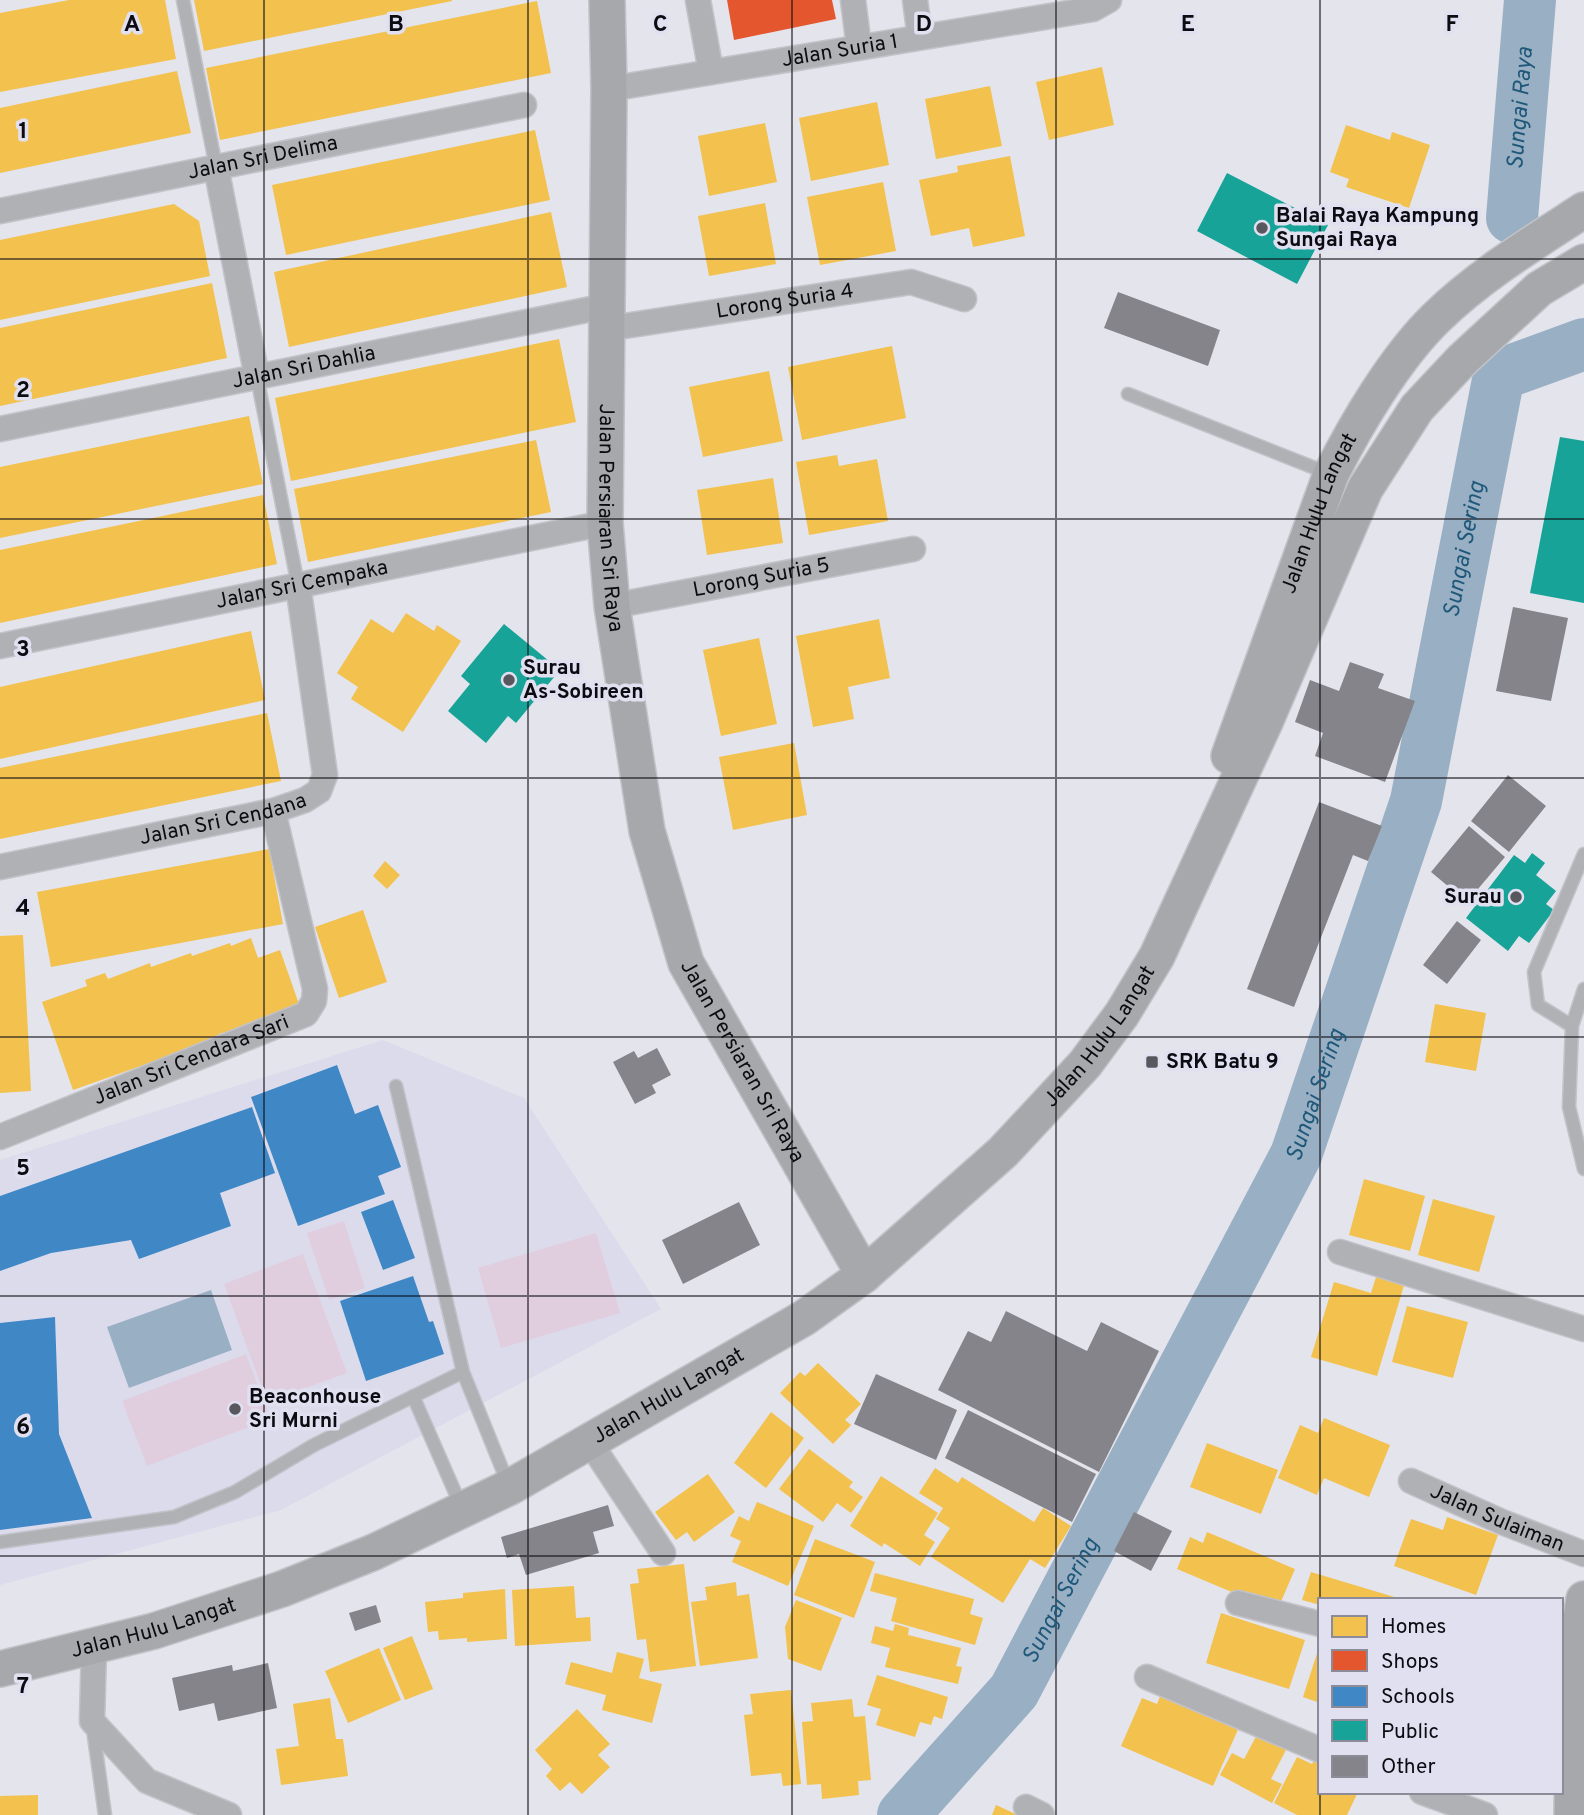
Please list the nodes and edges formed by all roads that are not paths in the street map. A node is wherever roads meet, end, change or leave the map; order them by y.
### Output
1 (183, 0) edge
2 (607, 0) edge
3 (698, 0) edge
4 (853, 0) edge
5 (915, 0) edge
6 (1110, 0) edge
7 (920, 37) junction
8 (859, 47) junction
9 (711, 72) junction
10 (609, 89) junction
11 (524, 106) dead end
12 (216, 167) junction
13 (1584, 210) edge
14 (0, 211) edge
15 (1584, 262) edge
16 (964, 299) dead end
17 (605, 317) junction
18 (257, 377) junction
19 (1128, 394) dead end
20 (0, 429) edge
21 (1331, 474) junction
22 (605, 523) junction
23 (913, 549) dead end
24 (298, 586) junction
25 (612, 606) junction
26 (0, 646) edge
27 (273, 811) junction
28 (1584, 854) edge
29 (0, 867) edge
30 (1181, 902) junction
31 (1584, 989) edge
32 (1572, 1027) junction
33 (396, 1086) dead end
34 (0, 1137) edge
35 (1584, 1169) edge
36 (1340, 1252) dead end
37 (864, 1275) junction
38 (1584, 1329) edge
39 (463, 1372) junction
40 (413, 1396) junction
41 (589, 1441) junction
42 (1411, 1481) dead end
43 (510, 1487) junction
44 (462, 1510) junction
45 (0, 1542) edge
46 (663, 1553) dead end
47 (1584, 1554) edge
48 (1584, 1599) edge
49 (1238, 1603) dead end
50 (1318, 1623) edge
51 (94, 1647) junction
52 (0, 1669) edge
53 (1147, 1676) dead end
54 (1568, 1707) edge
55 (92, 1721) junction
56 (1318, 1749) edge
57 (1427, 1794) edge
58 (105, 1815) edge
59 (229, 1815) edge
60 (1485, 1815) edge
61 (1572, 1815) edge

1 - 12 lane
2 - 10 main road, Jalan Persiaran Sri Raya
3 - 9 street
4 - 8 street
5 - 7 street
6 - 7 street, Jalan Suria 1
7 - 8 street, Jalan Suria 1
8 - 9 street, Jalan Suria 1
9 - 10 street, Jalan Suria 1
10 - 17 main road, Jalan Persiaran Sri Raya
11 - 12 street, Jalan Sri Delima
12 - 14 street, Jalan Sri Delima
12 - 18 street
13 - 21 main road, Jalan Hulu Langat
15 - 30 main road, Jalan Hulu Langat
16 - 17 street, Lorong Suria 4
17 - 18 street, Jalan Sri Dahlia
17 - 22 main road, Jalan Persiaran Sri Raya
18 - 20 street, Jalan Sri Dahlia
18 - 24 lane
19 - 21 lane
21 - 30 main road, Jalan Hulu Langat
22 - 24 street, Jalan Sri Cempaka
22 - 25 main road, Jalan Persiaran Sri Raya
23 - 25 street, Lorong Suria 5
24 - 26 street, Jalan Sri Cempaka
24 - 27 street, Jalan Sri Cendana
25 - 37 main road, Jalan Persiaran Sri Raya
27 - 29 street, Jalan Sri Cendana
27 - 34 street, Jalan Sri Cendara Sari
28 - 32 lane
30 - 37 main road, Jalan Hulu Langat
31 - 32 lane
32 - 35 lane
33 - 39 lane
36 - 38 street
37 - 41 main road, Jalan Hulu Langat
39 - 40 lane
39 - 43 lane
40 - 44 lane
40 - 45 lane
41 - 43 main road, Jalan Hulu Langat
41 - 46 street
42 - 47 street, Jalan Sulaiman
43 - 44 main road, Jalan Hulu Langat
44 - 51 main road, Jalan Hulu Langat
48 - 54 main road
49 - 50 street
51 - 52 main road, Jalan Hulu Langat
51 - 55 street
53 - 56 street
54 - 61 main road
55 - 58 lane
55 - 59 street
57 - 60 street

